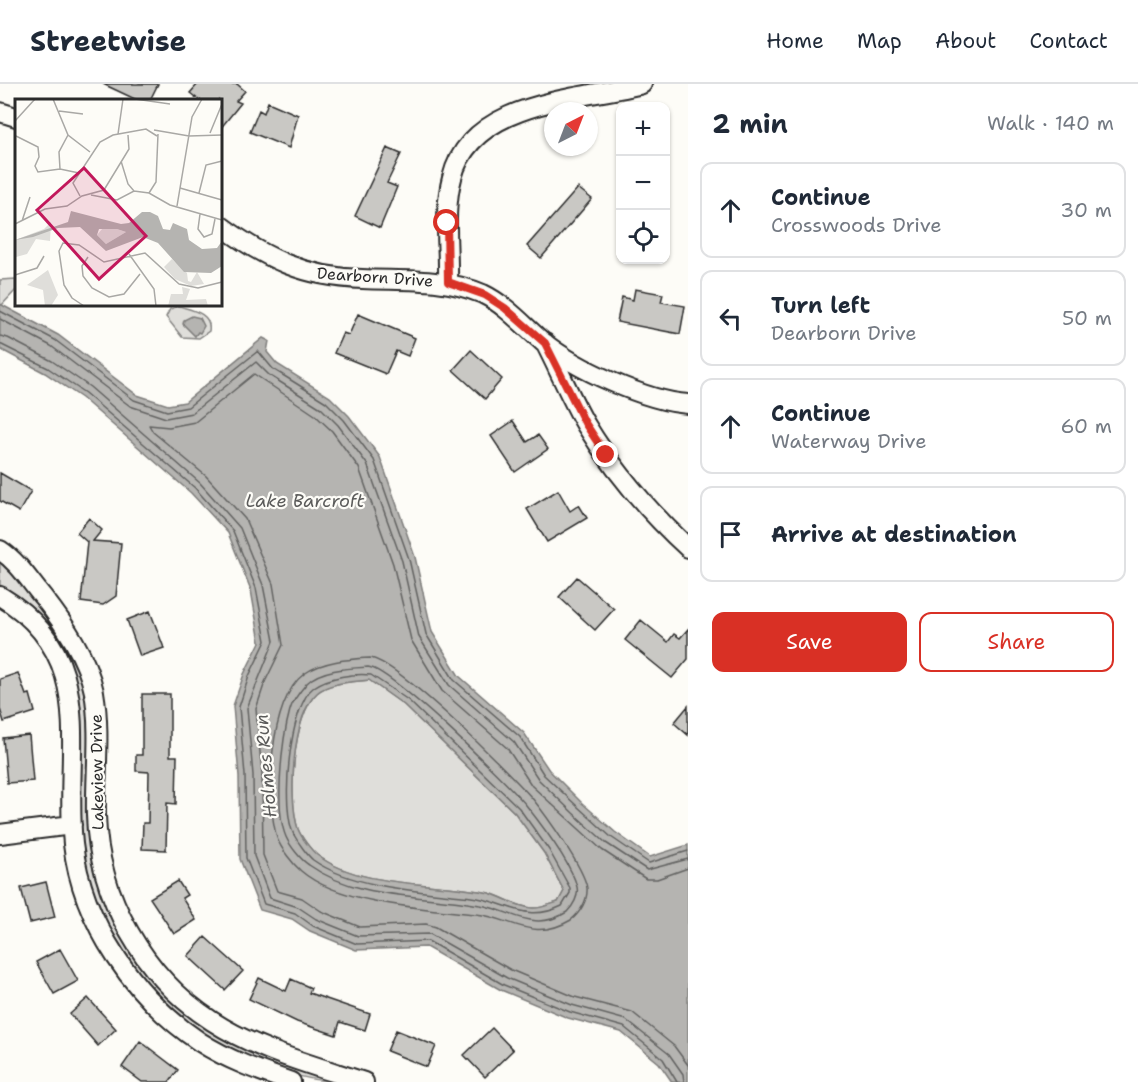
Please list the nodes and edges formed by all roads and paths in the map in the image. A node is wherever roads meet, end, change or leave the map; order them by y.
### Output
1 (642, 84) edge
2 (607, 87) edge
3 (0, 112) edge
4 (15, 117) edge
5 (222, 226) edge
6 (448, 282) junction
7 (545, 343) junction
8 (688, 404) edge
9 (688, 548) edge
10 (6, 554) edge
11 (0, 597) edge
12 (72, 825) junction
13 (0, 834) edge
14 (291, 1082) edge
15 (364, 1082) edge

1 - 2 street
2 - 6 street
3 - 4 street
5 - 6 street, Dearborn Drive
6 - 7 street, Dearborn Drive
7 - 8 street, Dearborn Drive
7 - 9 street
10 - 15 street, Lakeview Drive
11 - 12 street, Lakeview Drive
12 - 13 street
12 - 14 street, Lakeview Drive

